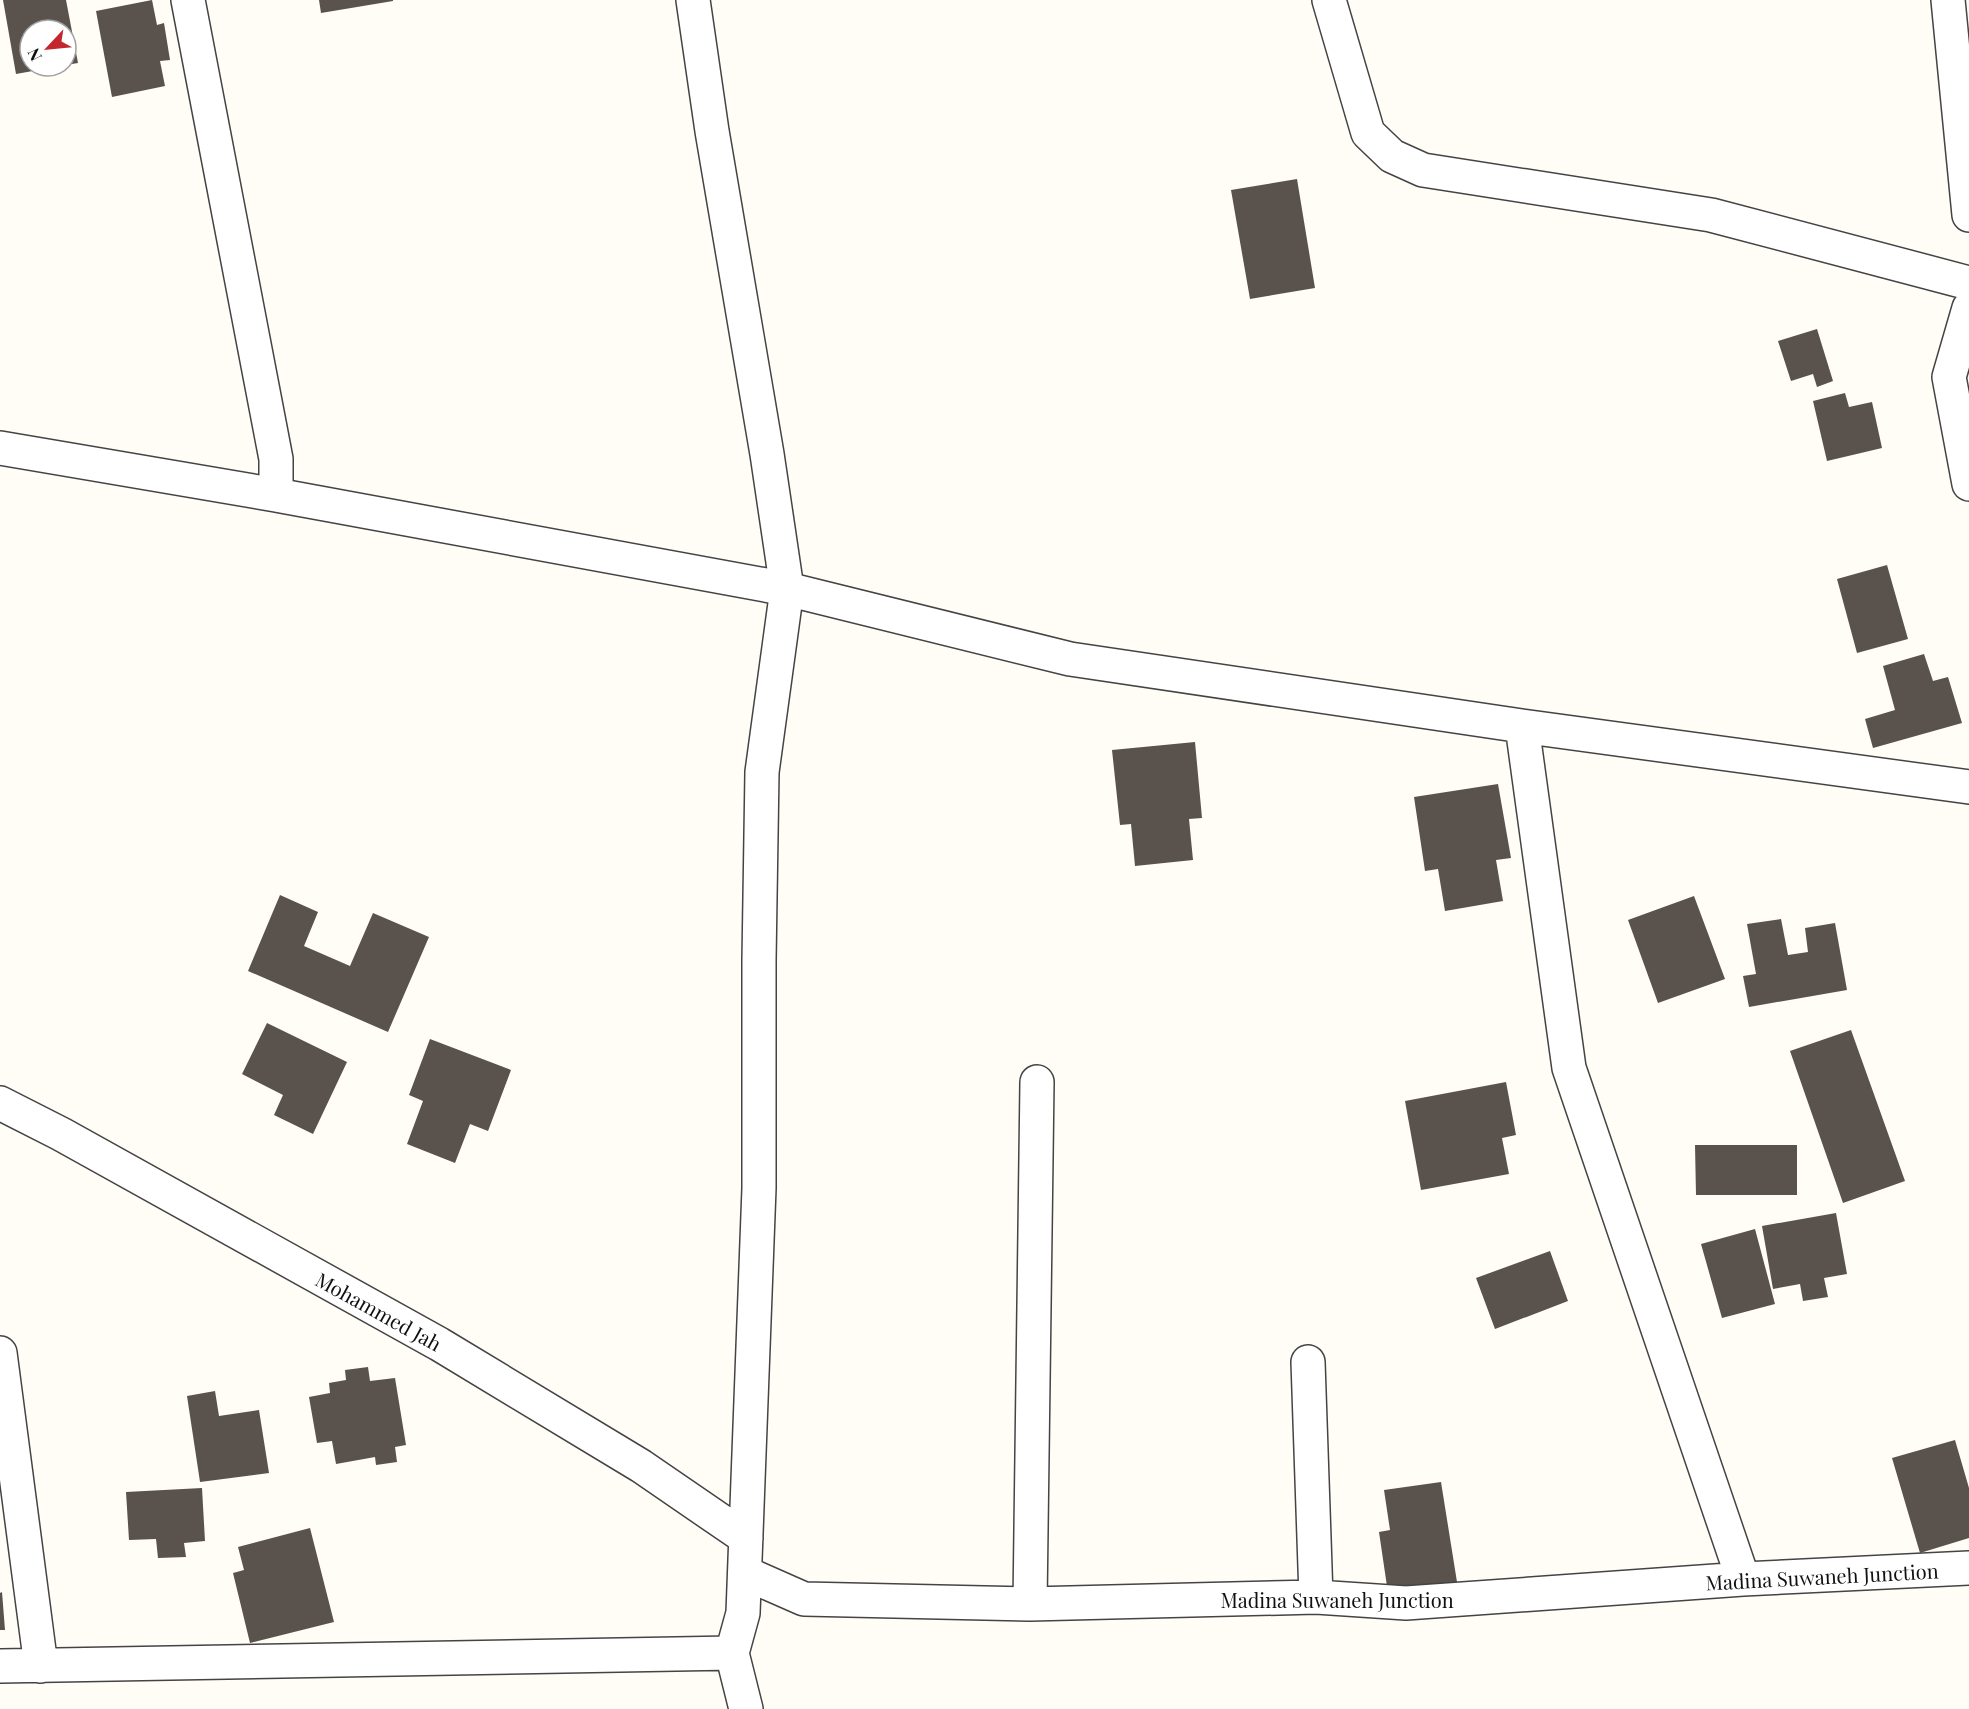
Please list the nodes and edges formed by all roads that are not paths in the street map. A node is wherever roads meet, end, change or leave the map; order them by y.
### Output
1 (188, 0) edge
2 (693, 0) edge
3 (1329, 0) edge
4 (1948, 0) edge
5 (1969, 215) edge
6 (1969, 283) edge
7 (1969, 308) edge
8 (0, 448) edge
9 (1969, 484) edge
10 (276, 495) junction
11 (788, 589) junction
12 (1522, 726) junction
13 (1969, 787) edge
14 (1036, 1082) dead end
15 (0, 1104) edge
16 (0, 1353) edge
17 (1308, 1362) dead end
18 (746, 1538) junction
19 (1969, 1569) edge
20 (745, 1573) junction
21 (1743, 1579) junction
22 (1316, 1597) junction
23 (1030, 1604) junction
24 (732, 1653) junction
25 (0, 1666) edge
26 (41, 1666) junction
27 (746, 1709) edge

1 - 10 street
2 - 11 street
3 - 6 street
4 - 5 street
7 - 9 street
8 - 10 street
10 - 11 street
11 - 12 street
11 - 18 street
12 - 13 street
12 - 21 street
14 - 23 street
15 - 18 street, Mohammed Jah
16 - 26 street
17 - 22 street
18 - 20 street
19 - 21 street, Madina Suwaneh Junction
20 - 23 street, Madina Suwaneh Junction
20 - 24 street
21 - 22 street, Madina Suwaneh Junction
22 - 23 street, Madina Suwaneh Junction
24 - 26 street
24 - 27 street
25 - 26 street

